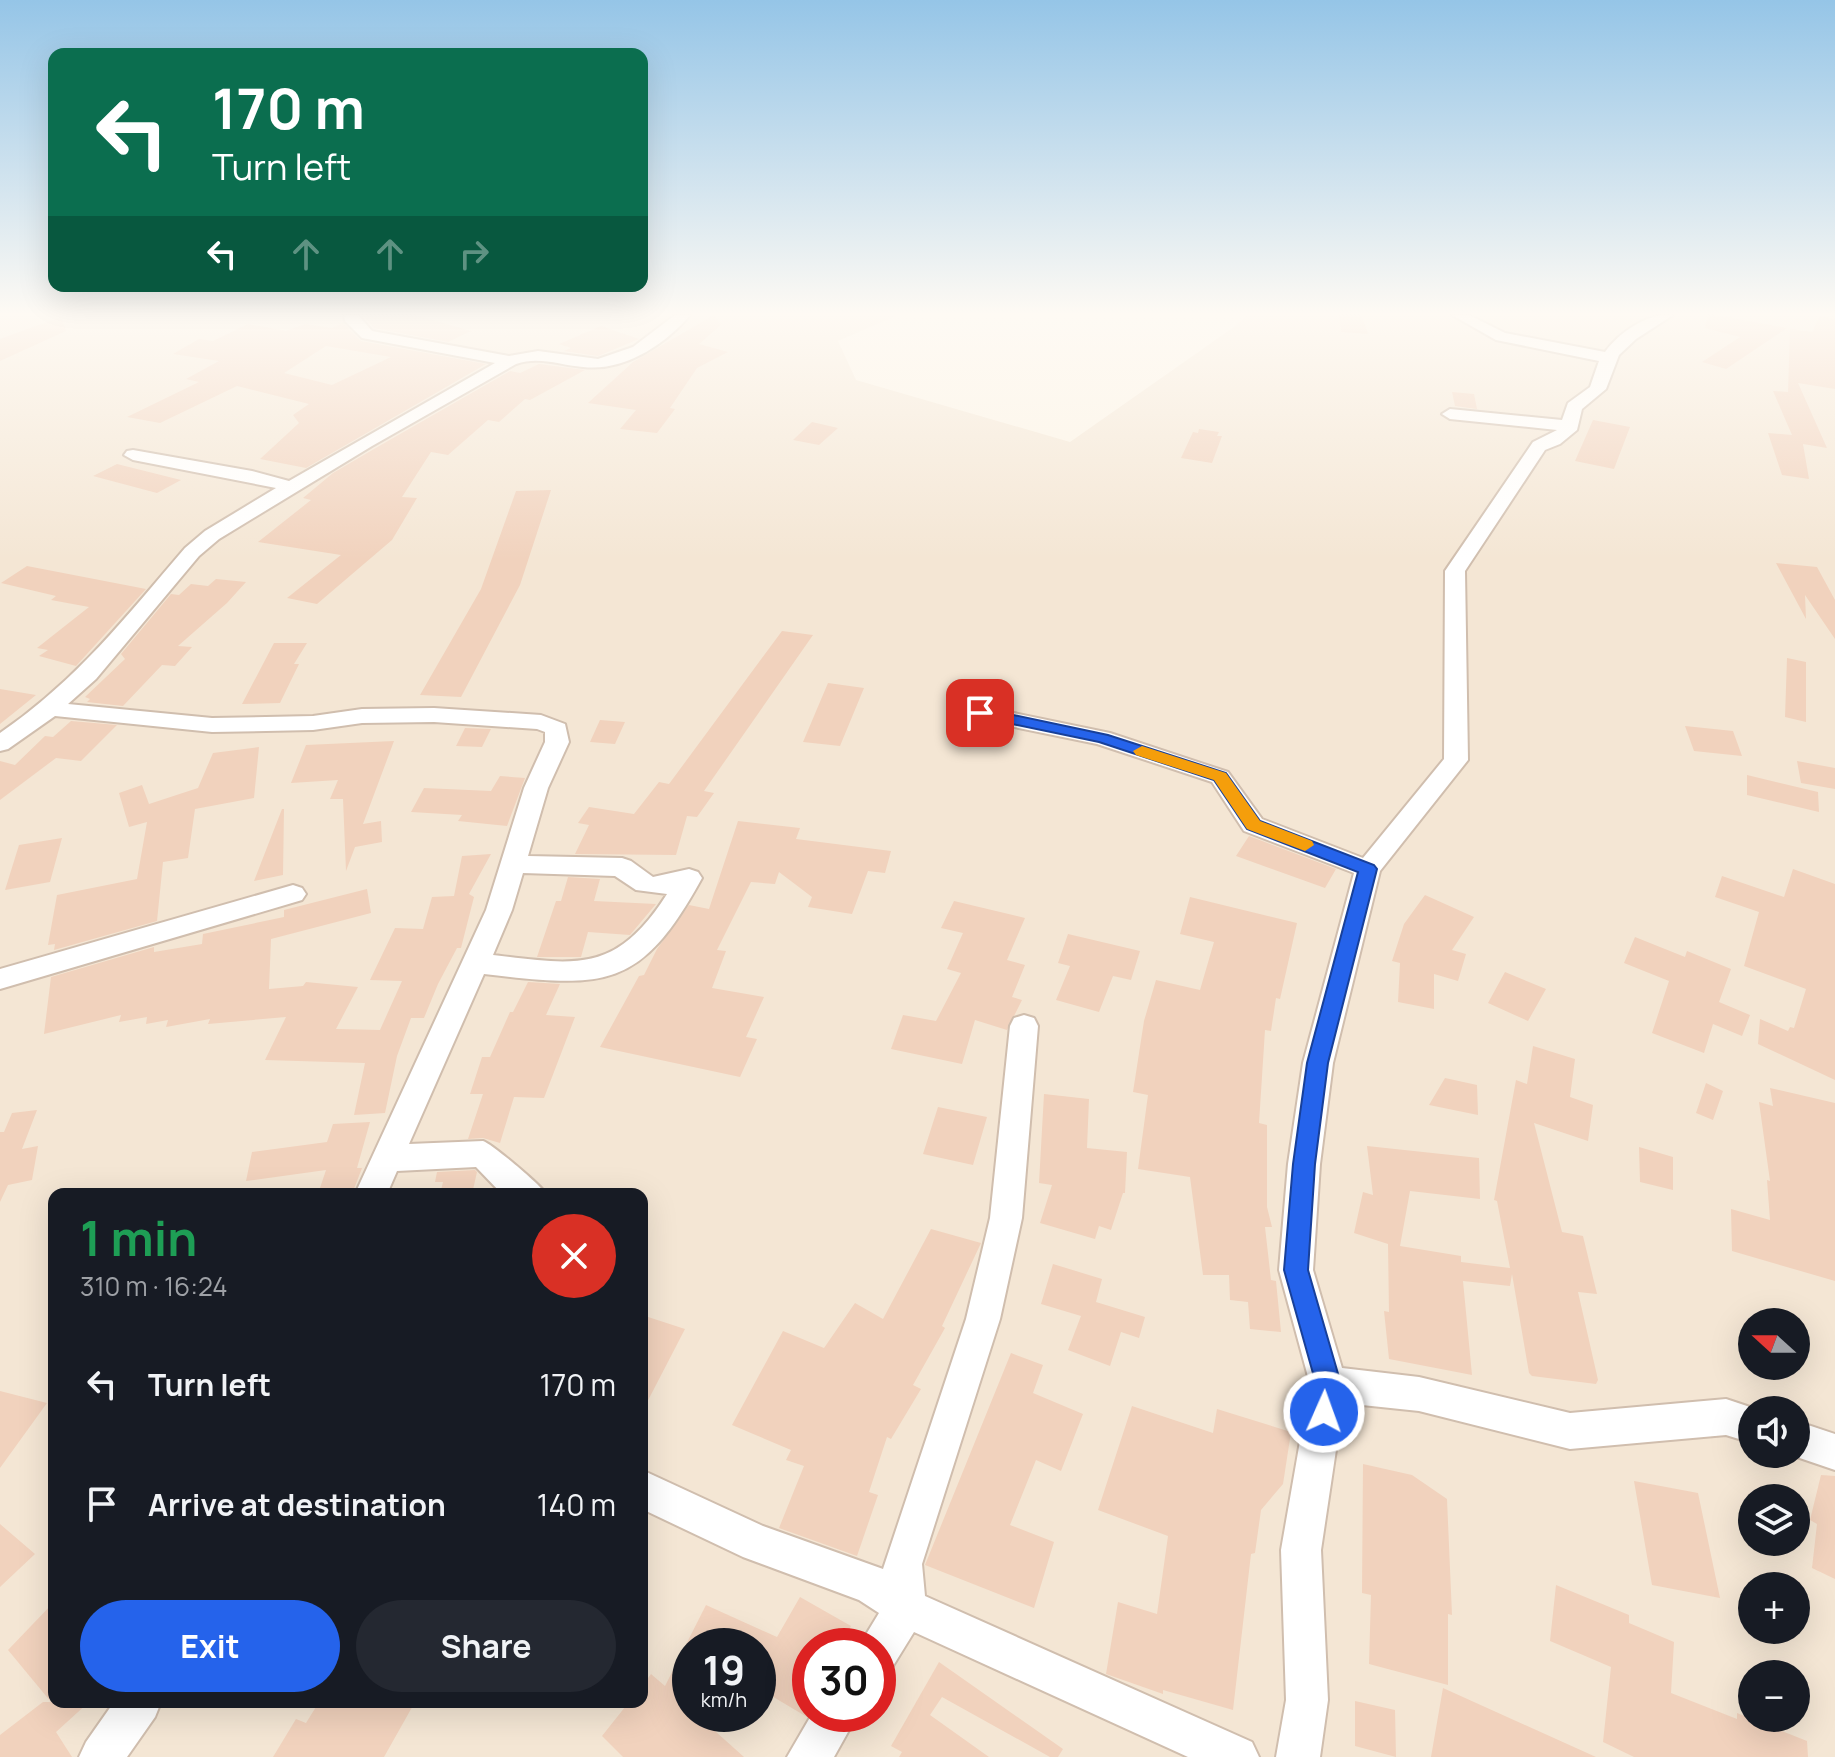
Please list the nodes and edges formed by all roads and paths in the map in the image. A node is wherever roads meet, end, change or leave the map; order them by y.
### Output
1 (448, 397) edge
2 (1587, 397) edge
3 (1450, 414) dead end
4 (1571, 426) junction
5 (133, 455) dead end
6 (292, 487) junction
7 (50, 709) junction
8 (980, 713) dead end
9 (0, 744) edge
10 (513, 864) junction
11 (1368, 869) junction
12 (293, 894) dead end
13 (475, 963) junction
14 (0, 979) edge
15 (1024, 1026) dead end
16 (387, 1158) junction
17 (374, 1188) edge
18 (520, 1188) edge
19 (1328, 1384) junction
20 (1738, 1421) edge
21 (1810, 1444) edge
22 (1835, 1452) edge
23 (648, 1492) edge
24 (906, 1608) junction
25 (893, 1628) edge
26 (136, 1708) edge
27 (825, 1732) edge
28 (101, 1757) edge
29 (809, 1757) edge
30 (1237, 1757) edge
31 (1298, 1757) edge

1 - 6 street
2 - 4 street
3 - 4 street
4 - 11 street
5 - 6 street
6 - 7 street
7 - 9 street
7 - 10 street
8 - 11 street
10 - 13 street
10 - 13 street
11 - 19 street
12 - 14 street
13 - 16 street
15 - 24 street
16 - 17 street
16 - 18 street
19 - 20 street
19 - 31 street
21 - 22 street
23 - 24 street
24 - 25 street
24 - 30 street
26 - 28 street
27 - 29 street

